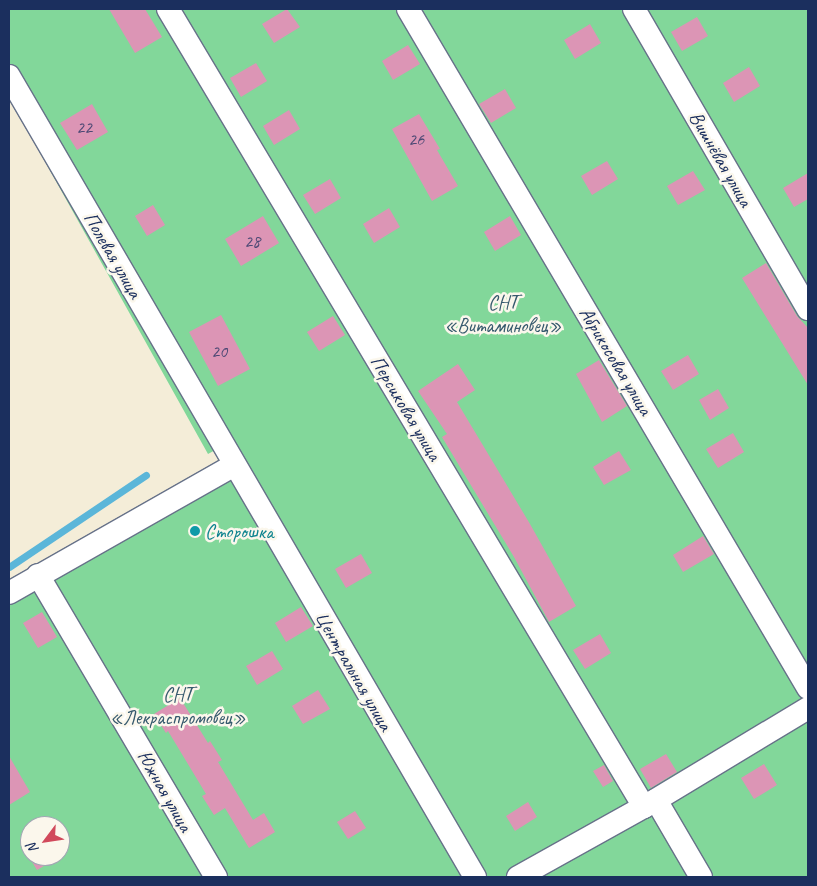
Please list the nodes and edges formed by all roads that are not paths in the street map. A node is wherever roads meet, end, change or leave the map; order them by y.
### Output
1 (168, 9) edge
2 (408, 9) edge
3 (634, 9) edge
4 (9, 76) edge
5 (808, 310) edge
6 (234, 465) junction
7 (38, 575) junction
8 (9, 593) edge
9 (808, 688) edge
10 (808, 708) edge
11 (650, 804) junction
12 (216, 877) edge
13 (475, 877) edge
14 (518, 877) edge
15 (701, 877) edge

1 - 11 street, Персиковая улица
2 - 9 street, Абрикосовая улица
3 - 5 street, Вишнёвая улица
4 - 6 street, Полевая улица
6 - 7 street
6 - 13 street, Центральная улица
7 - 8 street
7 - 12 street, Южная улица
10 - 11 street
11 - 14 street
11 - 15 street, Персиковая улица

